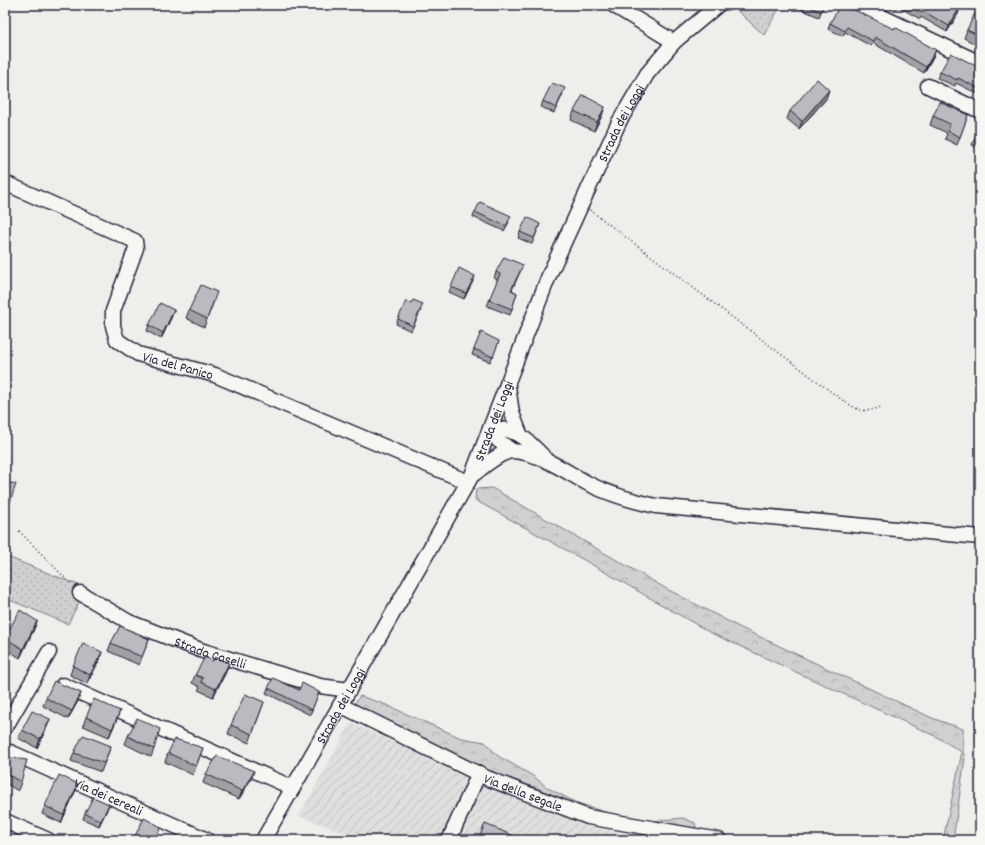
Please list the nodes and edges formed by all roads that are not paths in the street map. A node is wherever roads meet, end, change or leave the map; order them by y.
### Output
1 (613, 5) edge
2 (718, 5) edge
3 (857, 5) edge
4 (674, 42) junction
5 (980, 63) edge
6 (928, 86) dead end
7 (980, 111) edge
8 (5, 182) edge
9 (508, 386) junction
10 (491, 429) junction
11 (520, 434) junction
12 (512, 451) junction
13 (547, 460) junction
14 (470, 478) junction
15 (978, 537) edge
16 (80, 593) road end
17 (49, 652) dead end
18 (55, 682) edge
19 (349, 690) junction
20 (340, 705) junction
21 (162, 719) dead end
22 (5, 728) edge
23 (10, 752) dead end
24 (479, 773) junction
25 (295, 784) junction
26 (5, 821) edge
27 (48, 840) edge
28 (207, 840) edge
29 (263, 840) edge
30 (449, 840) edge
31 (719, 840) edge

1 - 4 street
2 - 4 street, Strada dei Loggi
3 - 5 street
4 - 9 street, Strada dei Loggi
6 - 7 street
8 - 14 street, Via del Panico
9 - 10 street, Strada dei Loggi
9 - 11 street
10 - 11 street
10 - 12 street
10 - 14 street, Strada dei Loggi
11 - 13 street
12 - 13 street
12 - 14 street
13 - 15 street
14 - 19 street, Strada dei Loggi
16 - 19 street, Strada Caselli
17 - 22 street
18 - 25 street
19 - 20 street, Strada dei Loggi
20 - 24 street, Via della segale
20 - 25 street, Strada dei Loggi
21 - 25 street
23 - 28 street, Via dei cereali
24 - 30 street
24 - 31 street, Via della segale
25 - 29 street, Strada dei Loggi
26 - 27 street

